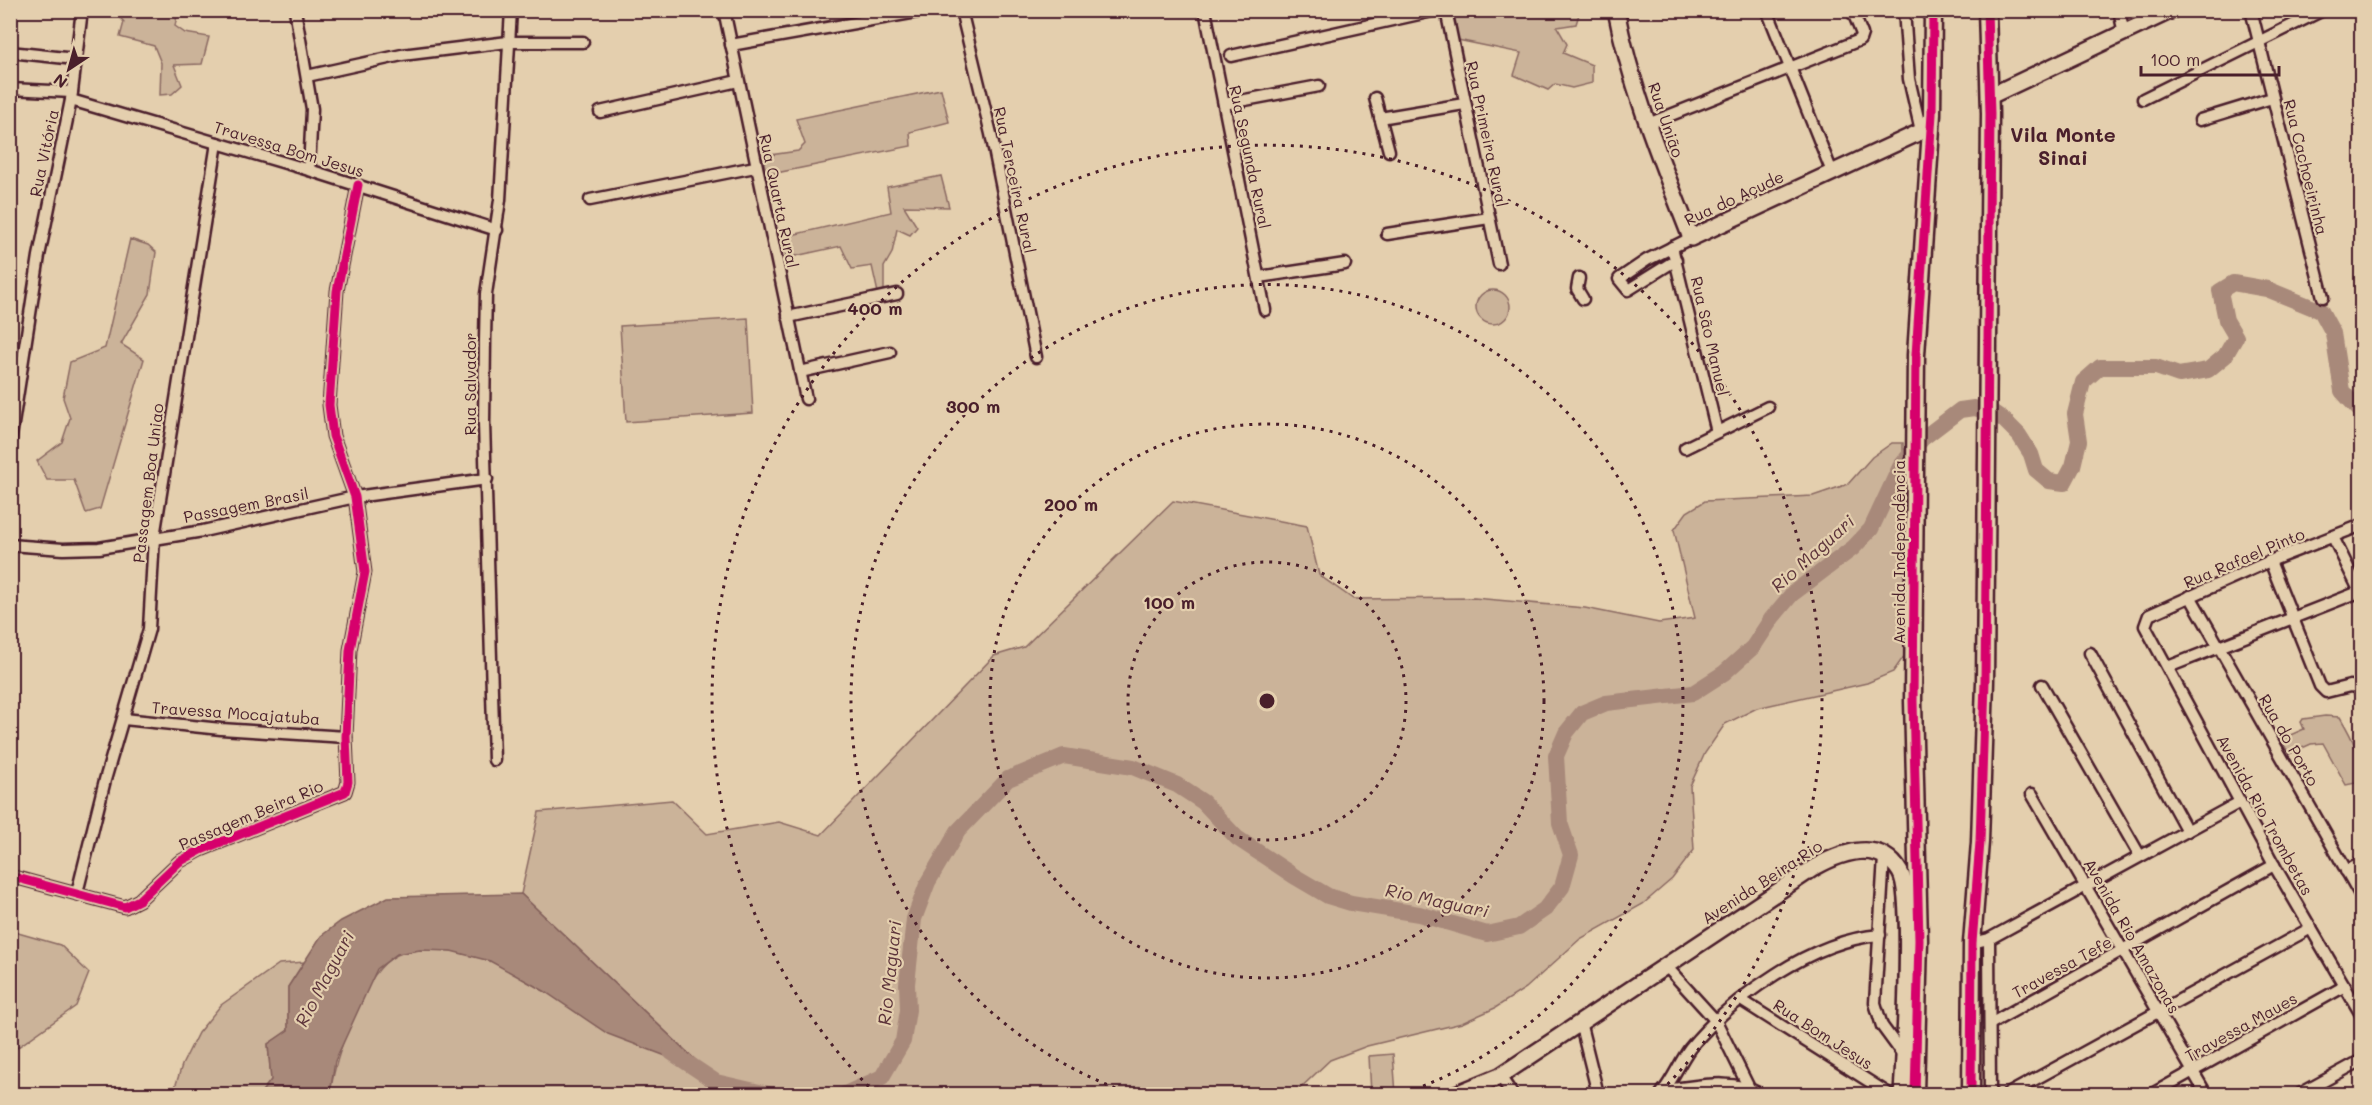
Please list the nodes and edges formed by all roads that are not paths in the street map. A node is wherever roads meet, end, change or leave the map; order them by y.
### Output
1 (82, 10) edge
2 (295, 10) edge
3 (511, 10) edge
4 (724, 10) edge
5 (928, 10) edge
6 (961, 10) edge
7 (1205, 10) edge
8 (1437, 10) edge
9 (1446, 10) edge
10 (1616, 10) edge
11 (1767, 10) edge
12 (1852, 10) edge
13 (1904, 10) edge
14 (1932, 10) edge
15 (1987, 10) edge
16 (2119, 10) edge
17 (2172, 10) edge
18 (2251, 10) edge
19 (2323, 10) edge
20 (2124, 34) junction
21 (508, 42) junction
22 (584, 42) dead end
23 (2258, 42) junction
24 (732, 45) junction
25 (10, 52) edge
26 (1231, 56) dead end
27 (75, 58) junction
28 (1789, 70) junction
29 (307, 76) junction
30 (738, 81) junction
31 (1319, 86) dead end
32 (10, 89) edge
33 (71, 96) junction
34 (1990, 96) junction
35 (1375, 98) dead end
36 (2272, 98) junction
37 (2143, 99) dead end
38 (1224, 104) junction
39 (1464, 104) junction
40 (600, 112) dead end
41 (1380, 118) junction
42 (2200, 120) dead end
43 (1648, 124) junction
44 (1926, 129) junction
45 (217, 143) junction
46 (1389, 151) dead end
47 (755, 167) junction
48 (309, 170) junction
49 (1832, 172) junction
50 (358, 185) junction
51 (590, 200) dead end
52 (1489, 219) junction
53 (497, 230) junction
54 (1387, 234) dead end
55 (1691, 238) junction
56 (1672, 247) junction
57 (1676, 260) junction
58 (1345, 264) dead end
59 (1498, 264) dead end
60 (1579, 278) dead end
61 (1257, 279) junction
62 (897, 294) dead end
63 (2323, 297) dead end
64 (1583, 299) dead end
65 (1265, 310) dead end
66 (788, 317) junction
67 (890, 352) dead end
68 (1036, 357) dead end
69 (800, 372) junction
70 (806, 399) dead end
71 (1768, 408) dead end
72 (12, 431) edge
73 (1717, 432) junction
74 (10, 443) edge
75 (1685, 448) dead end
76 (486, 479) junction
77 (355, 497) junction
78 (2361, 525) edge
79 (154, 537) junction
80 (2333, 537) junction
81 (10, 545) edge
82 (2270, 561) junction
83 (2360, 594) edge
84 (2190, 596) junction
85 (2293, 617) junction
86 (2145, 626) joint
87 (2218, 646) junction
88 (2090, 653) dead end
89 (2168, 667) junction
90 (2042, 685) dead end
91 (2361, 688) edge
92 (124, 719) junction
93 (346, 737) junction
94 (494, 760) dead end
95 (2032, 794) dead end
96 (2240, 802) junction
97 (2187, 831) junction
98 (2140, 856) junction
99 (1884, 857) junction
100 (2361, 863) edge
101 (2274, 865) junction
102 (2346, 871) junction
103 (10, 876) edge
104 (2087, 888) junction
105 (77, 893) junction
106 (2361, 898) edge
107 (2311, 928) junction
108 (1880, 935) junction
109 (1989, 939) junction
110 (1913, 940) junction
111 (1972, 943) junction
112 (2123, 950) junction
113 (1666, 966) junction
114 (1972, 982) junction
115 (1918, 984) junction
116 (2345, 986) junction
117 (2356, 997) edge
118 (1741, 1000) junction
119 (2158, 1011) junction
120 (2361, 1016) edge
121 (1716, 1021) junction
122 (1580, 1022) junction
123 (1990, 1024) junction
124 (1904, 1056) junction
125 (2361, 1060) edge
126 (2193, 1072) junction
127 (1500, 1076) junction
128 (1749, 1088) junction
129 (1663, 1093) edge
130 (1597, 1094) edge
131 (1456, 1095) edge
132 (1512, 1095) edge
133 (1760, 1095) edge
134 (1889, 1095) edge
135 (1902, 1095) edge
136 (1915, 1095) edge
137 (1922, 1095) edge
138 (1963, 1095) edge
139 (1971, 1095) edge
140 (1990, 1095) edge
141 (2008, 1095) edge
142 (2152, 1095) edge
143 (2206, 1095) edge
144 (2300, 1095) edge

1 - 27 street, Rua Vitória
2 - 29 street
3 - 21 street, Rua Salvador
4 - 24 street, Rua Quarta Rural
5 - 24 street
6 - 68 street, Rua Terceira Rural
7 - 38 street, Rua Segunda Rural
8 - 26 street
9 - 39 street, Rua Primeira Rural
10 - 43 street, Rua União
11 - 28 street
12 - 28 street
13 - 44 street
14 - 44 main road, Avenida Independência
15 - 34 main road
16 - 20 street
17 - 20 street
18 - 23 street, Rua Cachoeirinha
19 - 23 street
20 - 34 street
21 - 22 street
21 - 29 street
21 - 53 street, Rua Salvador
23 - 36 street, Rua Cachoeirinha
23 - 37 street
24 - 30 street, Rua Quarta Rural
25 - 27 street
27 - 33 street, Rua Vitória
28 - 43 street
28 - 49 street
29 - 48 street
30 - 40 street
30 - 47 street, Rua Quarta Rural
31 - 38 street
32 - 33 street, Travessa Bom Jesus
33 - 45 street, Travessa Bom Jesus
33 - 72 street, Rua Vitória
34 - 111 main road
35 - 41 street
36 - 42 street
36 - 63 street, Rua Cachoeirinha
38 - 61 street, Rua Segunda Rural
39 - 41 street
39 - 52 street, Rua Primeira Rural
41 - 46 street
43 - 55 street, Rua União
44 - 49 street, Rua do Açude
44 - 110 main road, Avenida Independência
45 - 48 street, Travessa Bom Jesus
45 - 79 street, Passagem Boa Uniao
47 - 51 street
47 - 66 street, Rua Quarta Rural
48 - 50 street, Travessa Bom Jesus
49 - 55 street, Rua do Açude
50 - 53 street, Travessa Bom Jesus
50 - 77 street
52 - 54 street
52 - 59 street, Rua Primeira Rural
53 - 76 street, Rua Salvador
55 - 56 street, Rua do Açude
56 - 57 street, Rua São Manuel
56 - 57 street, Rua do Açude
57 - 73 street, Rua São Manuel
58 - 61 street
60 - 64 street
61 - 65 street, Rua Segunda Rural
62 - 66 street
66 - 69 street, Rua Quarta Rural
67 - 69 street
69 - 70 street, Rua Quarta Rural
71 - 73 street
72 - 74 street, Rua Vitória
73 - 75 street
76 - 77 street, Passagem Brasil
76 - 94 street, Rua Salvador
77 - 79 street, Passagem Brasil
77 - 93 street
78 - 80 street, Rua Rafael Pinto
79 - 81 street, Passagem Brasil
79 - 92 street, Passagem Boa Uniao
80 - 82 street, Rua Rafael Pinto
80 - 83 street
82 - 84 street, Rua Rafael Pinto
82 - 85 street
83 - 85 street
84 - 86 street, Rua Rafael Pinto
84 - 87 street, Rua do Porto
85 - 87 street
85 - 91 street
86 - 89 street, Avenida Rio Trombetas
87 - 89 street
87 - 102 street, Rua do Porto
88 - 97 street
89 - 96 street, Avenida Rio Trombetas
90 - 98 street
92 - 93 street, Travessa Mocajatuba
92 - 105 street, Passagem Boa Uniao
93 - 105 street, Passagem Beira Rio
95 - 104 street, Avenida Rio Amazonas
96 - 97 street
96 - 101 street, Avenida Rio Trombetas
97 - 98 street
98 - 104 street
99 - 108 street
99 - 110 street
99 - 113 street, Avenida Beira Rio
100 - 102 street
101 - 107 street, Avenida Rio Trombetas
101 - 112 street, Travessa Tefe
102 - 106 street, Rua do Porto
103 - 105 street
104 - 109 street
104 - 112 street, Avenida Rio Amazonas
107 - 116 street, Avenida Rio Trombetas
107 - 119 street
108 - 118 street
108 - 124 street
109 - 111 street
109 - 123 street
110 - 115 main road, Avenida Independência
110 - 124 street
111 - 114 main road
112 - 119 street, Avenida Rio Amazonas
112 - 123 street, Travessa Tefe
113 - 121 street
113 - 122 street, Avenida Beira Rio
114 - 138 main road
114 - 139 main road
115 - 136 main road, Avenida Independência
115 - 137 main road
116 - 117 street, Avenida Rio Trombetas
116 - 126 street, Travessa Maues
117 - 120 street, Avenida Rio Trombetas
118 - 121 street
118 - 134 street, Rua Bom Jesus
119 - 126 street, Avenida Rio Amazonas
119 - 141 street
121 - 128 street
121 - 129 street
122 - 127 street, Avenida Beira Rio
122 - 130 street
123 - 140 street
124 - 135 street
125 - 144 street
126 - 142 street, Travessa Maues
126 - 143 street, Avenida Rio Amazonas
127 - 131 street, Avenida Beira Rio
127 - 132 street
128 - 129 street
128 - 133 street

